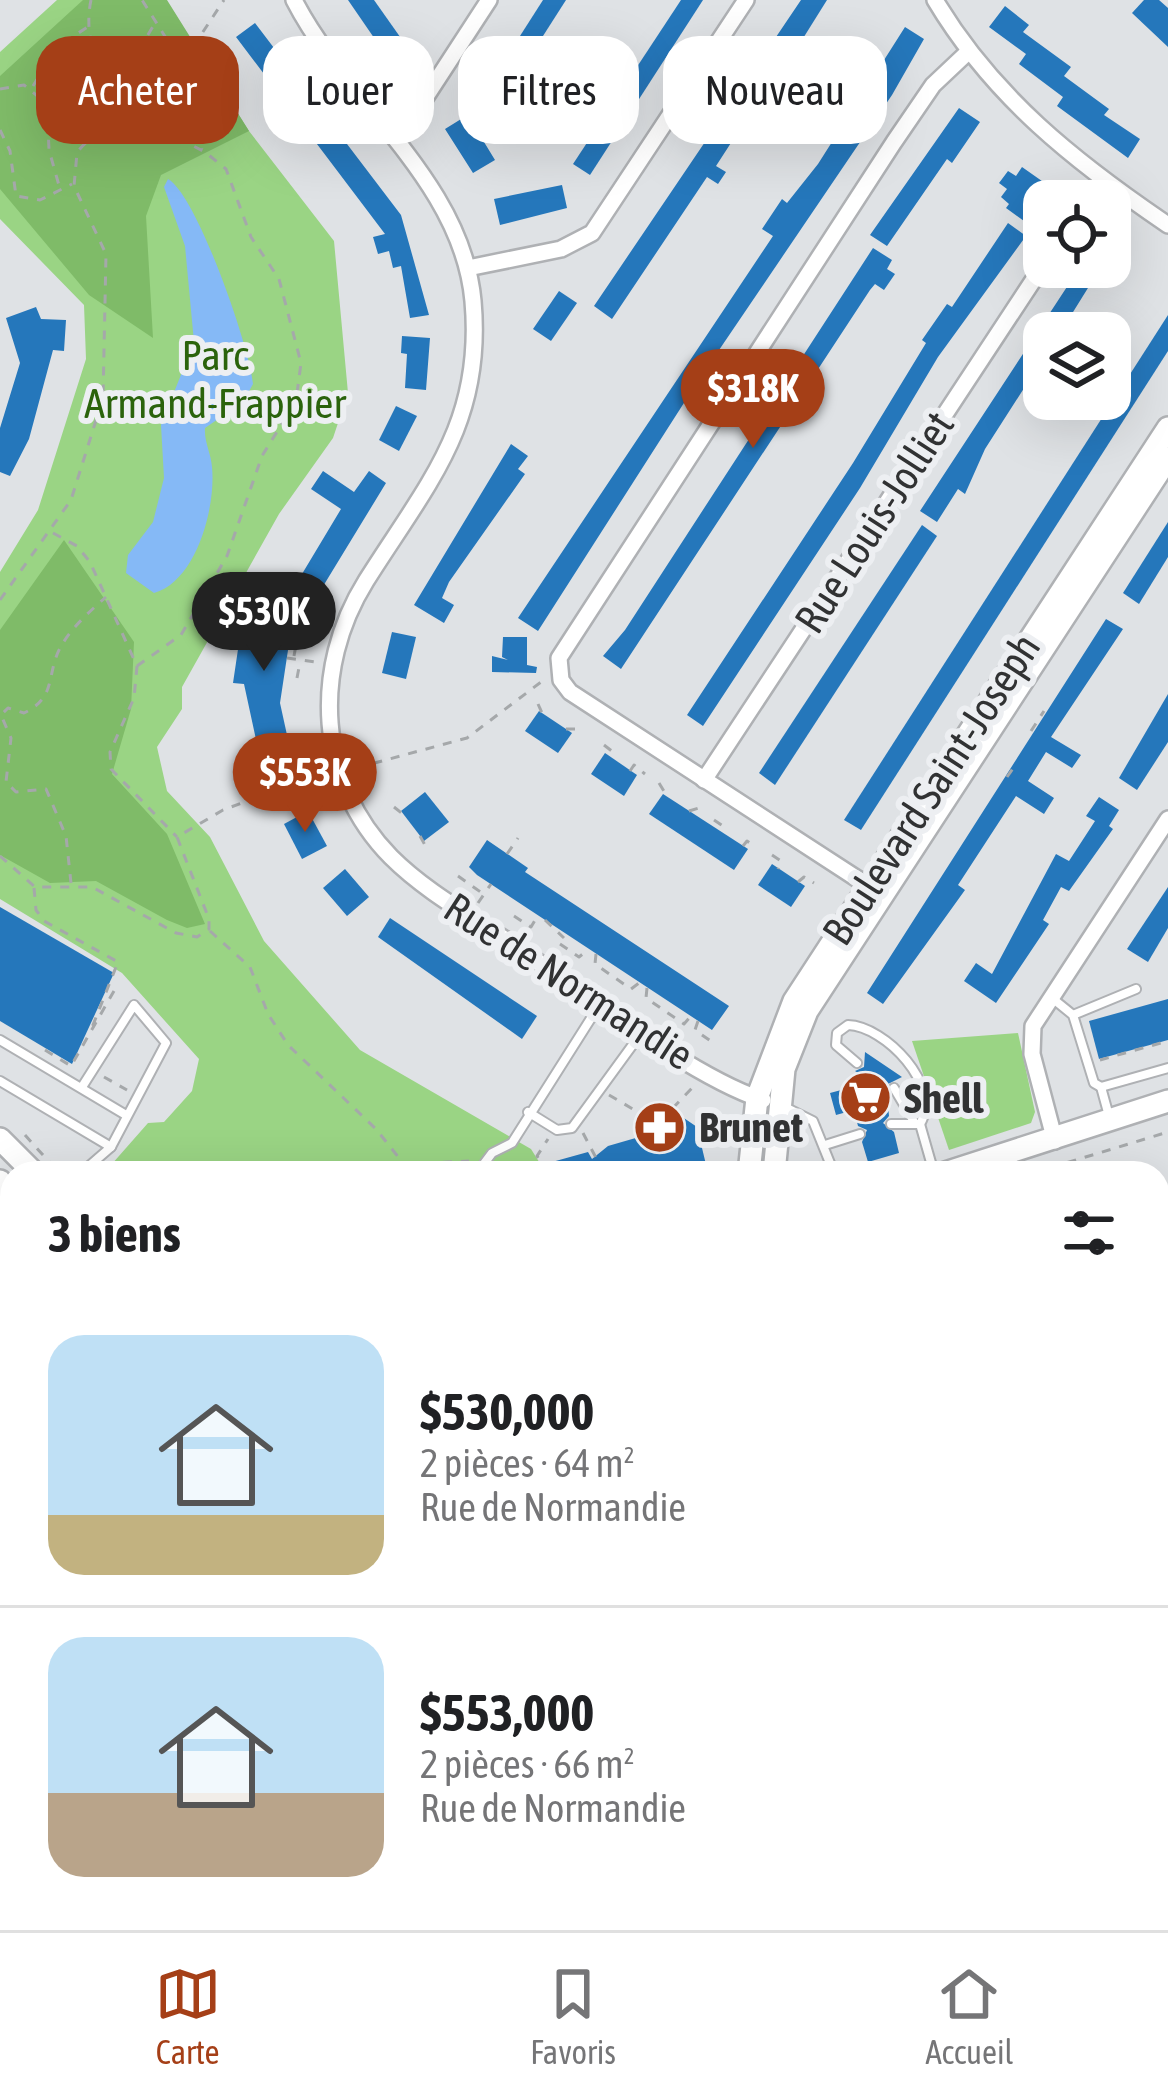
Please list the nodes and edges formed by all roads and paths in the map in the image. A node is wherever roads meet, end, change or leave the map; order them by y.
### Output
1 (91, 0) edge
2 (142, 0) edge
3 (224, 0) edge
4 (294, 0) edge
5 (489, 0) edge
6 (746, 0) edge
7 (934, 0) edge
8 (157, 22) junction
9 (89, 26) junction
10 (92, 36) edge
11 (149, 36) edge
12 (166, 36) edge
13 (200, 36) edge
14 (320, 36) edge
15 (968, 52) junction
16 (434, 84) edge
17 (32, 88) junction
18 (0, 89) edge
19 (0, 130) edge
20 (85, 144) edge
21 (189, 144) edge
22 (200, 144) edge
23 (398, 144) edge
24 (81, 146) joint
25 (203, 151) junction
26 (1101, 180) edge
27 (74, 184) junction
28 (60, 189) junction
29 (1131, 200) edge
30 (1168, 225) edge
31 (468, 268) junction
32 (1028, 288) edge
33 (1168, 428) edge
34 (1168, 458) edge
35 (51, 532) junction
36 (106, 596) junction
37 (0, 600) edge
38 (298, 628) dead end
39 (286, 658) dead end
40 (294, 659) junction
41 (301, 660) junction
42 (333, 664) junction
43 (137, 666) junction
44 (548, 677) dead end
45 (297, 678) dead end
46 (538, 704) dead end
47 (1044, 712) dead end
48 (542, 713) dead end
49 (566, 729) dead end
50 (583, 729) dead end
51 (1031, 731) dead end
52 (604, 745) dead end
53 (610, 757) dead end
54 (1013, 767) dead end
55 (349, 770) dead end
56 (630, 771) dead end
57 (324, 773) dead end
58 (645, 773) dead end
59 (1007, 777) dead end
60 (704, 780) junction
61 (659, 783) dead end
62 (667, 796) dead end
63 (394, 807) dead end
64 (699, 808) dead end
65 (689, 811) dead end
66 (404, 815) dead end
67 (1168, 819) edge
68 (714, 820) dead end
69 (720, 831) dead end
70 (420, 836) dead end
71 (176, 837) junction
72 (518, 838) dead end
73 (743, 846) dead end
74 (426, 847) dead end
75 (756, 847) dead end
76 (507, 854) dead end
77 (772, 855) dead end
78 (0, 856) edge
79 (778, 868) dead end
80 (458, 876) dead end
81 (798, 882) dead end
82 (814, 883) dead end
83 (490, 884) dead end
84 (70, 885) junction
85 (34, 886) junction
86 (873, 890) junction
87 (484, 894) junction
88 (470, 916) junction
89 (514, 916) dead end
90 (538, 916) dead end
91 (545, 920) dead end
92 (209, 929) junction
93 (564, 938) dead end
94 (560, 944) dead end
95 (589, 949) dead end
96 (596, 954) dead end
97 (639, 983) dead end
98 (118, 984) dead end
99 (646, 988) dead end
100 (1136, 989) dead end
101 (1050, 996) junction
102 (600, 1003) junction
103 (1073, 1015) junction
104 (691, 1016) dead end
105 (698, 1021) dead end
106 (91, 1030) junction
107 (642, 1030) junction
108 (0, 1040) edge
109 (712, 1042) dead end
110 (1165, 1042) edge
111 (35, 1045) dead end
112 (74, 1060) junction
113 (1101, 1060) dead end
114 (857, 1063) dead end
115 (1168, 1064) edge
116 (83, 1065) dead end
117 (706, 1071) junction
118 (101, 1075) dead end
119 (0, 1081) edge
120 (82, 1087) junction
121 (1101, 1087) junction
122 (894, 1088) dead end
123 (129, 1090) dead end
124 (767, 1101) junction
125 (1168, 1101) edge
126 (623, 1105) dead end
127 (1168, 1111) edge
128 (527, 1112) junction
129 (126, 1114) junction
130 (916, 1122) junction
131 (891, 1124) dead end
132 (1111, 1124) junction
133 (555, 1129) junction
134 (1168, 1132) edge
135 (860, 1134) dead end
136 (0, 1139) edge
137 (1055, 1141) junction
138 (592, 1142) dead end
139 (825, 1145) junction
140 (111, 1147) junction
141 (33, 1161) edge
142 (95, 1161) edge
143 (403, 1161) edge
144 (486, 1161) edge
145 (541, 1161) edge
146 (599, 1161) edge
147 (751, 1161) edge
148 (772, 1161) edge
149 (830, 1161) edge
150 (930, 1161) edge
151 (986, 1161) edge
152 (1073, 1161) edge

1 - 9 path
2 - 8 path
3 - 13 path
4 - 14 street, Rue de Normandie
5 - 16 street
6 - 31 street
7 - 15 street
8 - 11 path
8 - 12 path
9 - 10 path
9 - 17 path
15 - 26 street
15 - 60 street
17 - 18 path
17 - 28 path
19 - 28 path
20 - 24 path
21 - 25 path
22 - 25 path
23 - 31 street, Rue de Normandie
24 - 27 path
25 - 43 path
27 - 28 path
27 - 35 path
29 - 30 street
31 - 42 street, Rue de Normandie
32 - 60 street, Rue Louis-Jolliet
33 - 86 street, Boulevard Saint-Joseph
34 - 86 street, Boulevard Saint-Joseph
35 - 36 path
35 - 37 path
36 - 43 path
36 - 84 path
38 - 40 path
39 - 40 path
40 - 41 path
41 - 42 path
41 - 45 path
42 - 88 street, Rue de Normandie
43 - 71 path
44 - 55 path
46 - 48 path
47 - 51 path
49 - 50 path
52 - 53 path
54 - 59 path
56 - 58 path
57 - 71 path
60 - 86 street
61 - 62 path
63 - 66 path
64 - 65 path
67 - 101 street
68 - 69 path
70 - 74 path
71 - 92 path
72 - 76 path
73 - 75 path
77 - 79 path
78 - 85 path
80 - 87 path
81 - 82 path
83 - 87 path
84 - 85 path
84 - 92 path
85 - 106 path
86 - 124 street, Boulevard Saint-Joseph
87 - 88 path
88 - 102 street, Rue de Normandie
89 - 90 path
91 - 93 path
92 - 143 path
94 - 95 path
96 - 97 path
98 - 106 path
99 - 104 path
100 - 103 lane
101 - 103 lane
101 - 137 street
102 - 107 street, Rue de Normandie
102 - 128 lane
103 - 121 lane
105 - 109 path
106 - 112 path
107 - 117 street, Rue de Normandie
107 - 133 lane
108 - 120 lane
110 - 113 path
110 - 115 path
111 - 112 path
112 - 116 path
114 - 130 lane
115 - 121 lane
117 - 124 street, Rue de Normandie
117 - 126 path
118 - 123 path
119 - 140 lane
120 - 129 lane
120 - 129 lane
121 - 132 lane
122 - 130 lane
124 - 139 lane
124 - 147 street, Boulevard Saint-Joseph
124 - 148 street, Boulevard Saint-Joseph
125 - 132 street
127 - 132 street
128 - 133 lane
128 - 144 lane
129 - 140 lane
130 - 131 lane
130 - 150 lane
132 - 137 street
133 - 145 path
134 - 152 path
135 - 139 lane
136 - 141 street
137 - 151 street
138 - 146 path
139 - 149 lane
140 - 142 lane

